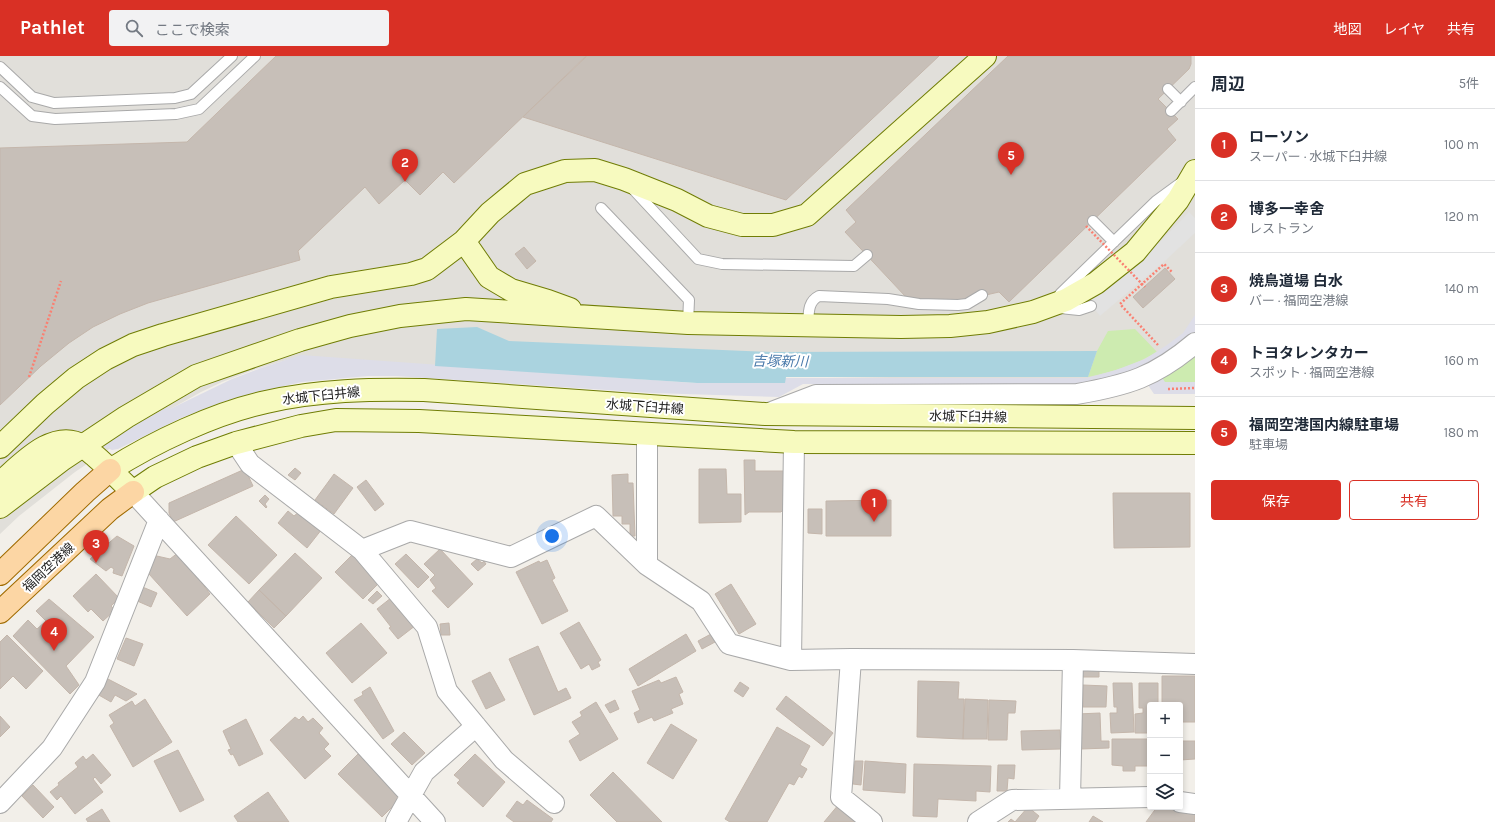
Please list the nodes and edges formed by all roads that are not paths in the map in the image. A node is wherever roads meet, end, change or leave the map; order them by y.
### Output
1 (232, 56) edge
2 (255, 56) edge
3 (985, 56) edge
4 (1, 69) edge
5 (0, 86) edge
6 (1195, 87) edge
7 (1168, 89) dead end
8 (1180, 102) junction
9 (1171, 111) dead end
10 (1195, 172) edge
11 (624, 179) junction
12 (601, 208) dead end
13 (1090, 224) road end
14 (464, 241) junction
15 (1114, 242) junction
16 (867, 255) dead end
17 (982, 296) dead end
18 (1048, 306) junction
19 (1091, 306) dead end
20 (596, 318) junction
21 (688, 323) junction
22 (808, 326) junction
23 (1195, 343) edge
24 (765, 414) junction
25 (1195, 418) edge
26 (647, 434) junction
27 (794, 442) junction
28 (236, 443) junction
29 (1195, 443) edge
30 (83, 446) junction
31 (0, 447) edge
32 (110, 470) junction
33 (0, 483) edge
34 (133, 492) junction
35 (0, 507) edge
36 (159, 520) junction
37 (362, 550) junction
38 (647, 565) junction
39 (0, 574) edge
40 (0, 612) edge
41 (851, 658) junction
42 (790, 660) junction
43 (1073, 660) junction
44 (1195, 664) edge
45 (476, 726) junction
46 (411, 797) junction
47 (1147, 798) edge
48 (1070, 799) junction
49 (554, 802) dead end
50 (1183, 802) edge
51 (0, 803) edge
52 (1195, 804) edge
53 (396, 822) edge
54 (434, 822) edge
55 (872, 822) edge
56 (978, 822) edge

1 - 4 lane
2 - 5 lane
3 - 11 street
6 - 8 lane
7 - 8 lane
8 - 9 lane
10 - 15 lane
10 - 18 street
11 - 14 street
11 - 16 lane
12 - 21 lane
13 - 15 lane
14 - 20 street
14 - 31 street
15 - 18 lane
17 - 22 lane
18 - 19 lane
18 - 22 street
20 - 21 street
20 - 30 street
21 - 22 street
23 - 24 street
24 - 25 street, 水城下臼井線
24 - 32 street, 水城下臼井線
26 - 27 street, 水城下臼井線
26 - 28 street, 水城下臼井線
26 - 38 street
27 - 29 street, 水城下臼井線
27 - 42 street
28 - 34 street, 水城下臼井線
28 - 37 street
30 - 32 street
30 - 33 street
30 - 35 street
32 - 34 street
32 - 39 main road
34 - 36 street
34 - 40 main road, 福岡空港線
36 - 46 street
36 - 51 street
37 - 38 street
37 - 45 street
38 - 42 street
41 - 42 street
41 - 43 street
41 - 55 street
43 - 44 street
43 - 48 street
45 - 46 street
45 - 49 street
46 - 53 street
46 - 54 street
47 - 48 street
48 - 56 street
50 - 52 street

